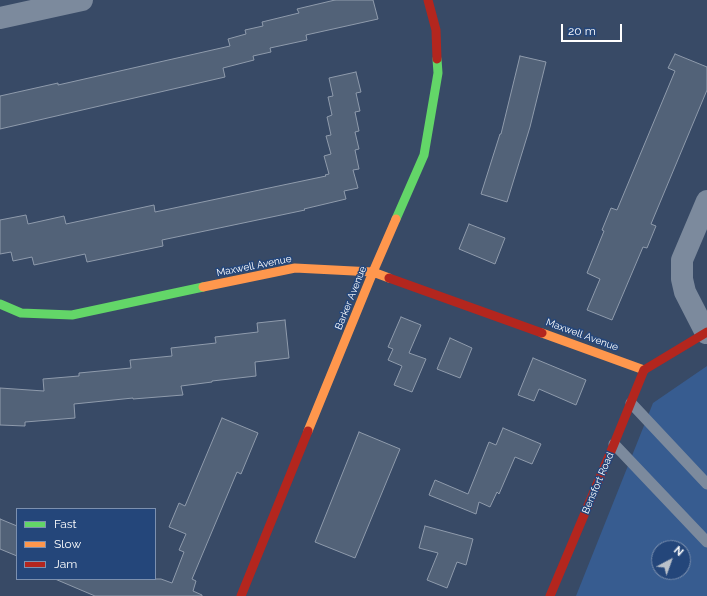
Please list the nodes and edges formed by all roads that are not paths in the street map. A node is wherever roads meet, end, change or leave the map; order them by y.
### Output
1 (82, 0) edge
2 (428, 0) edge
3 (0, 18) edge
4 (707, 201) edge
5 (373, 272) junction
6 (0, 304) edge
7 (706, 332) edge
8 (644, 370) junction
9 (630, 403) junction
10 (614, 444) junction
11 (707, 484) edge
12 (707, 542) edge
13 (241, 596) edge
14 (550, 596) edge

1 - 3 street
2 - 5 street, Barker Avenue
4 - 7 street
5 - 6 street, Maxwell Avenue
5 - 8 street, Maxwell Avenue
5 - 13 street, Barker Avenue
7 - 8 street
8 - 9 street, Bensfort Road
9 - 10 street, Bensfort Road
9 - 11 lane
10 - 12 lane
10 - 14 street, Bensfort Road

